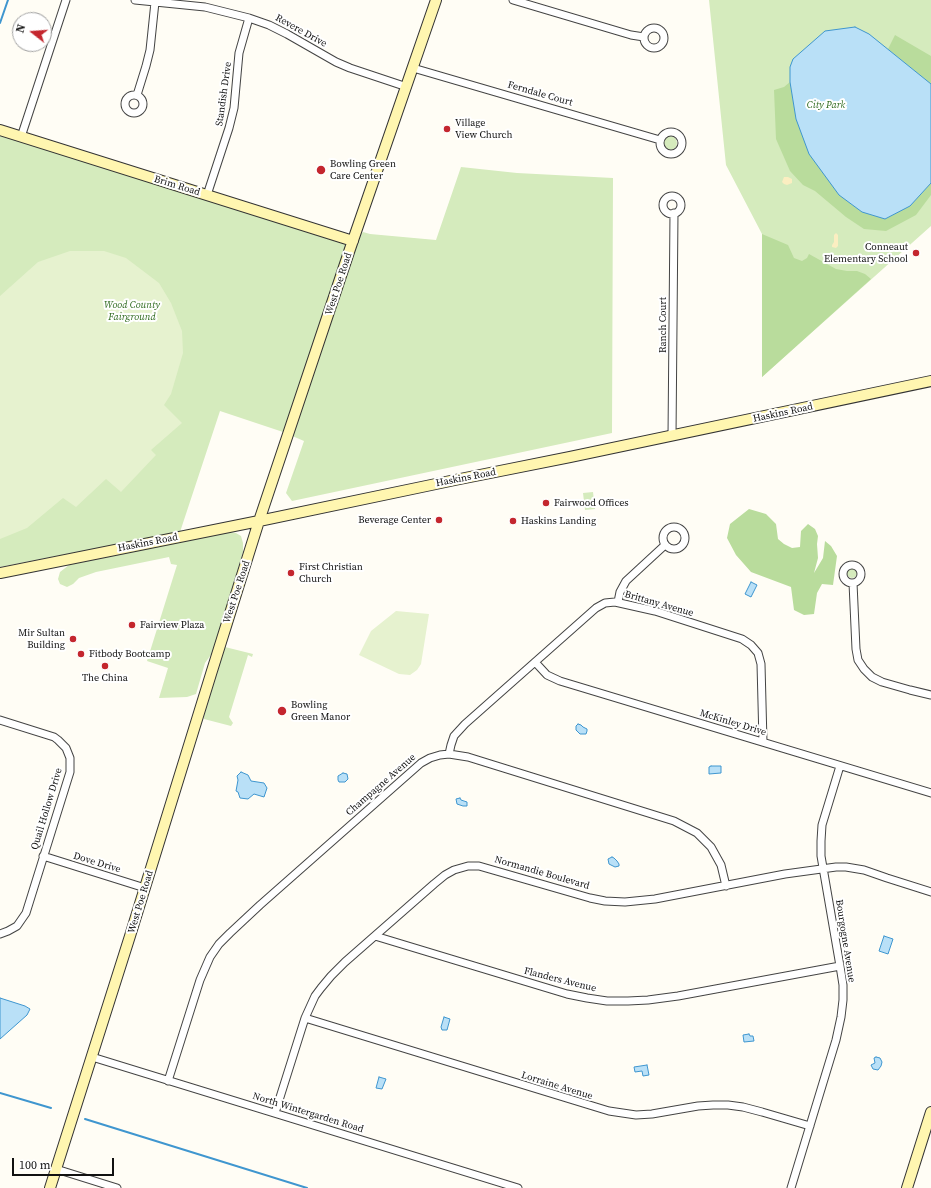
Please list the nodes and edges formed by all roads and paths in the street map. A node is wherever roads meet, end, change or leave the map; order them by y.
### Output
1 (66, 0) edge
2 (135, 0) edge
3 (436, 0) edge
4 (513, 0) edge
5 (155, 2) junction
6 (249, 18) junction
7 (644, 38) dead end
8 (413, 68) junction
9 (407, 86) junction
10 (137, 95) dead end
11 (0, 130) edge
12 (21, 137) junction
13 (660, 140) dead end
14 (207, 195) junction
15 (674, 214) dead end
16 (353, 241) junction
17 (931, 381) edge
18 (672, 436) junction
19 (259, 521) junction
20 (665, 545) dead end
21 (0, 573) edge
22 (852, 583) dead end
23 (618, 602) junction
24 (535, 662) junction
25 (931, 694) edge
26 (0, 720) edge
27 (763, 742) junction
28 (449, 754) junction
29 (840, 766) junction
30 (931, 793) edge
31 (44, 856) junction
32 (822, 868) junction
33 (726, 886) junction
34 (146, 888) junction
35 (931, 892) edge
36 (0, 934) edge
37 (375, 936) junction
38 (840, 966) junction
39 (304, 1018) junction
40 (92, 1057) junction
41 (168, 1081) junction
42 (931, 1112) edge
43 (275, 1113) junction
44 (810, 1126) junction
45 (928, 1133) edge
46 (56, 1169) junction
47 (50, 1188) edge
48 (117, 1188) edge
49 (518, 1188) edge
50 (790, 1188) edge
51 (907, 1188) edge

1 - 12 street
2 - 5 street, Revere Drive
3 - 8 main road, West Poe Road
4 - 7 street
5 - 6 street, Revere Drive
5 - 10 street
6 - 9 street, Revere Drive
6 - 14 street, Standish Drive
8 - 9 main road, West Poe Road
8 - 13 street, Ferndale Court
9 - 16 main road, West Poe Road
11 - 12 main road, Brim Road
12 - 14 main road, Brim Road
14 - 16 main road, Brim Road
15 - 18 street, Ranch Court
16 - 19 main road, West Poe Road
17 - 18 main road, Haskins Road
18 - 19 main road, Haskins Road
19 - 21 main road, Haskins Road
19 - 34 main road, West Poe Road
20 - 23 street
22 - 25 street
23 - 24 street, Brittany Avenue
23 - 27 street, Brittany Avenue
24 - 27 street, McKinley Drive
24 - 28 street, Brittany Avenue
26 - 31 street, Quail Hollow Drive
27 - 29 street, McKinley Drive
28 - 33 street, Champagne Avenue
28 - 41 street, Champagne Avenue
29 - 30 street, McKinley Drive
29 - 32 street, Bourgogne Avenue
31 - 34 street, Dove Drive
31 - 36 street, Quail Hollow Drive
32 - 33 street, Normandie Boulevard
32 - 35 street, Normandie Boulevard
32 - 38 street, Bourgogne Avenue
33 - 37 street, Normandie Boulevard
34 - 40 main road, West Poe Road
37 - 38 street, Flanders Avenue
37 - 39 street, Normandie Boulevard
38 - 44 street, Bourgogne Avenue
39 - 43 street, Normandie Boulevard
39 - 44 street, Lorraine Avenue
40 - 41 street, North Wintergarden Road
40 - 46 main road, West Poe Road
41 - 43 street, North Wintergarden Road
42 - 45 main road
43 - 49 street, North Wintergarden Road
44 - 50 street, Bourgogne Avenue
45 - 51 main road
46 - 47 main road, West Poe Road
46 - 48 street

